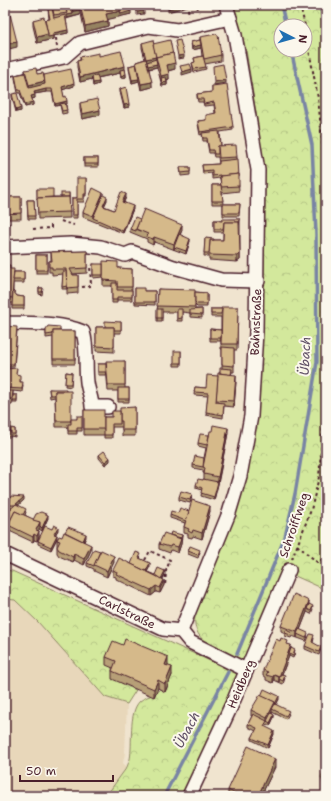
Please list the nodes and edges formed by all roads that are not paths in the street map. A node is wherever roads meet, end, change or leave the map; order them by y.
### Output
1 (226, 5) edge
2 (230, 18) junction
3 (5, 70) edge
4 (5, 246) edge
5 (258, 281) junction
6 (5, 323) edge
7 (108, 407) dead end
8 (5, 554) edge
9 (288, 570) road end
10 (181, 631) junction
11 (246, 670) junction
12 (189, 796) edge

1 - 2 street, Bahnstraße
2 - 3 street
2 - 5 street, Bahnstraße
4 - 5 street
5 - 10 street, Bahnstraße
6 - 7 street
8 - 10 street, Carlstraße
9 - 11 street, Heidberg
10 - 11 street
11 - 12 street, Heidberg

